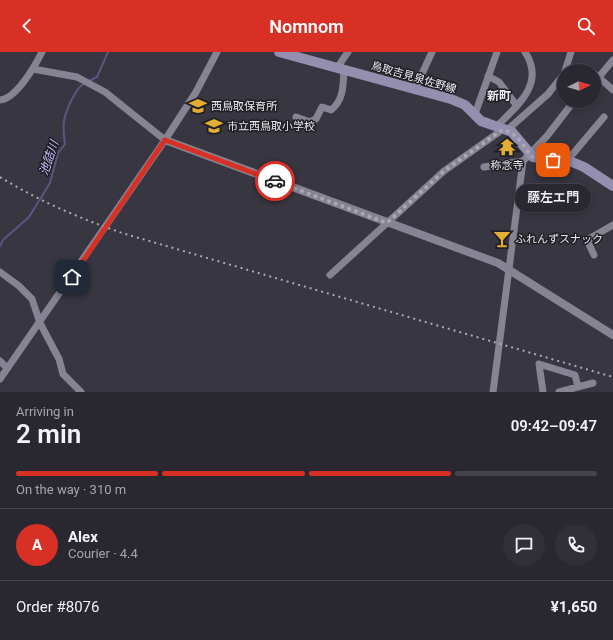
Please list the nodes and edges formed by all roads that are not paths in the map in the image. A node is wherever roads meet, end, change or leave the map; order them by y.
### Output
1 (42, 52) edge
2 (217, 52) edge
3 (279, 52) edge
4 (348, 52) edge
5 (432, 52) edge
6 (497, 52) edge
7 (525, 52) edge
8 (571, 52) edge
9 (613, 60) edge
10 (567, 64) edge
11 (33, 69) junction
12 (340, 69) junction
13 (601, 72) edge
14 (488, 76) junction
15 (601, 81) edge
16 (557, 82) edge
17 (415, 89) junction
18 (613, 90) edge
19 (0, 100) edge
20 (517, 106) junction
21 (569, 108) edge
22 (475, 114) junction
23 (296, 117) dead end
24 (604, 117) dead end
25 (502, 129) junction
26 (165, 140) junction
27 (526, 157) junction
28 (566, 162) junction
29 (484, 167) dead end
30 (612, 182) edge
31 (387, 223) junction
32 (613, 225) edge
33 (594, 256) dead end
34 (509, 269) junction
35 (0, 272) edge
36 (330, 275) dead end
37 (40, 323) junction
38 (613, 335) edge
39 (0, 361) edge
40 (7, 368) junction
41 (0, 379) edge
42 (593, 383) dead end
43 (578, 387) junction
44 (81, 392) edge
45 (492, 392) edge
46 (543, 392) edge
47 (559, 392) edge

1 - 11 street
2 - 26 street
3 - 12 main road, 鳥取吉見泉佐野線
4 - 12 street
5 - 17 street
6 - 14 street
7 - 20 street
8 - 10 street
9 - 13 street
11 - 19 street
11 - 26 street
12 - 17 main road, 鳥取吉見泉佐野線
12 - 23 street
14 - 20 street
14 - 22 street
15 - 18 street
16 - 25 street
17 - 22 main road, 鳥取吉見泉佐野線
20 - 25 street
21 - 27 street
22 - 25 main road, 鳥取吉見泉佐野線
24 - 28 street
25 - 27 main road, 鳥取吉見泉佐野線
25 - 31 street
26 - 31 street
26 - 37 street
27 - 28 main road
27 - 29 street
27 - 34 street
28 - 30 main road
31 - 34 street
31 - 36 street
32 - 33 street
34 - 38 street
34 - 45 street
35 - 37 street
37 - 40 street
37 - 44 street
39 - 40 street
40 - 41 street
42 - 43 street
43 - 46 street
43 - 47 street

